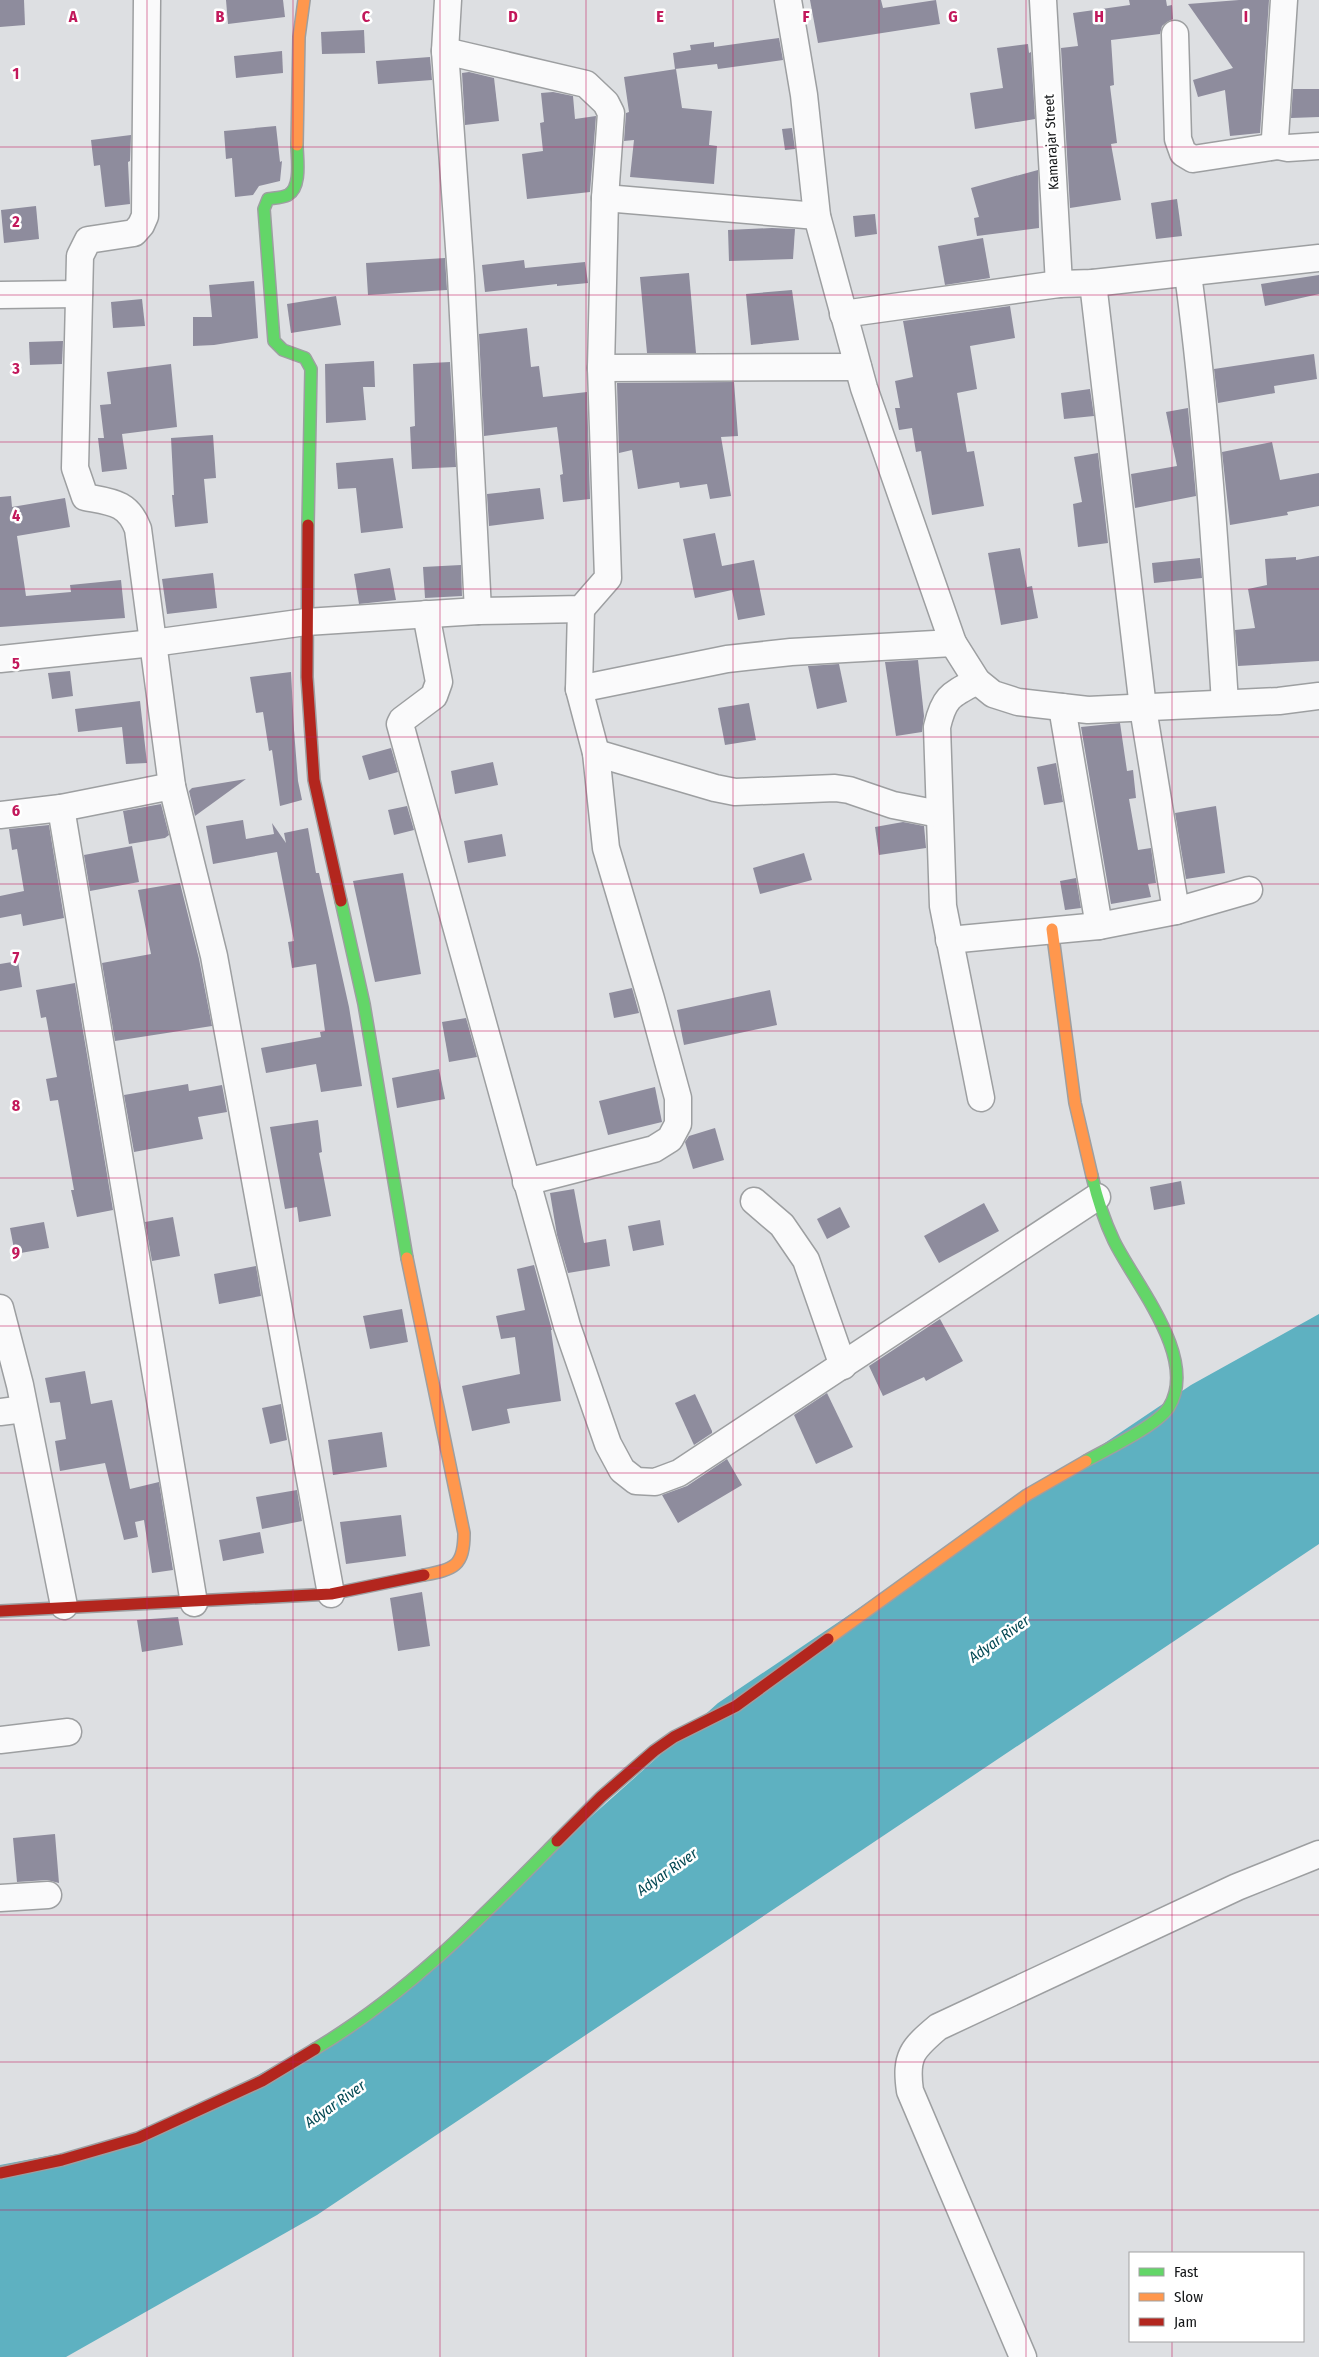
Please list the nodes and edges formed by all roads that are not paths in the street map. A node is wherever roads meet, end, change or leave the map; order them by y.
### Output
1 (147, 0) edge
2 (304, 0) edge
3 (448, 0) edge
4 (788, 0) edge
5 (1044, 0) edge
6 (1284, 0) edge
7 (1175, 34) dead end
8 (445, 51) junction
9 (1278, 146) junction
10 (1319, 146) edge
11 (605, 198) junction
12 (817, 216) junction
13 (1319, 258) edge
14 (1188, 274) junction
15 (1093, 283) junction
16 (1059, 284) junction
17 (79, 294) junction
18 (0, 295) edge
19 (843, 314) junction
20 (858, 367) junction
21 (601, 368) junction
22 (581, 609) junction
23 (478, 611) junction
24 (426, 614) junction
25 (306, 622) junction
26 (953, 643) junction
27 (153, 644) junction
28 (0, 659) edge
29 (977, 681) junction
30 (579, 689) junction
31 (1319, 696) edge
32 (1225, 703) junction
33 (1062, 707) junction
34 (1143, 708) junction
35 (596, 753) junction
36 (172, 786) junction
37 (60, 808) junction
38 (939, 814) junction
39 (0, 815) edge
40 (1250, 890) dead end
41 (1176, 911) junction
42 (1099, 926) junction
43 (1052, 929) junction
44 (949, 940) junction
45 (981, 1098) dead end
46 (526, 1182) junction
47 (1097, 1197) junction
48 (754, 1202) dead end
49 (0, 1308) edge
50 (843, 1366) junction
51 (12, 1410) edge
52 (331, 1594) junction
53 (194, 1603) junction
54 (64, 1606) junction
55 (0, 1611) edge
56 (68, 1732) dead end
57 (0, 1740) edge
58 (1319, 1854) edge
59 (48, 1895) dead end
60 (0, 1898) edge
61 (0, 2172) edge
62 (1024, 2357) edge

1 - 17 street
2 - 25 street
3 - 8 street
4 - 12 street
5 - 16 street, Kamarajar Street
6 - 9 street
7 - 9 street
8 - 11 street
8 - 23 street
9 - 10 street
11 - 12 street
11 - 21 street
12 - 19 street
13 - 14 street
14 - 15 street
14 - 32 street
15 - 16 street
15 - 34 street
16 - 19 street
17 - 18 street
17 - 27 street
19 - 20 street
20 - 21 street
20 - 26 street
21 - 22 street
22 - 23 street
22 - 30 street
23 - 24 street
24 - 25 street
24 - 46 street
25 - 27 street
25 - 52 street
26 - 29 street
26 - 30 street
27 - 28 street
27 - 36 street
29 - 33 street
29 - 38 street
30 - 35 street
31 - 32 street
32 - 34 street
33 - 34 street
33 - 42 street
34 - 41 street
35 - 38 street
35 - 46 street
36 - 37 street
36 - 52 street
37 - 39 street
37 - 53 street
38 - 44 street
40 - 41 street
41 - 42 street
42 - 43 street
43 - 44 street
43 - 47 street
44 - 45 street
46 - 50 street
47 - 50 street
47 - 61 street
48 - 50 street
49 - 51 street
51 - 54 street
52 - 53 street
53 - 54 street
54 - 55 street
56 - 57 street
58 - 62 street
59 - 60 street

